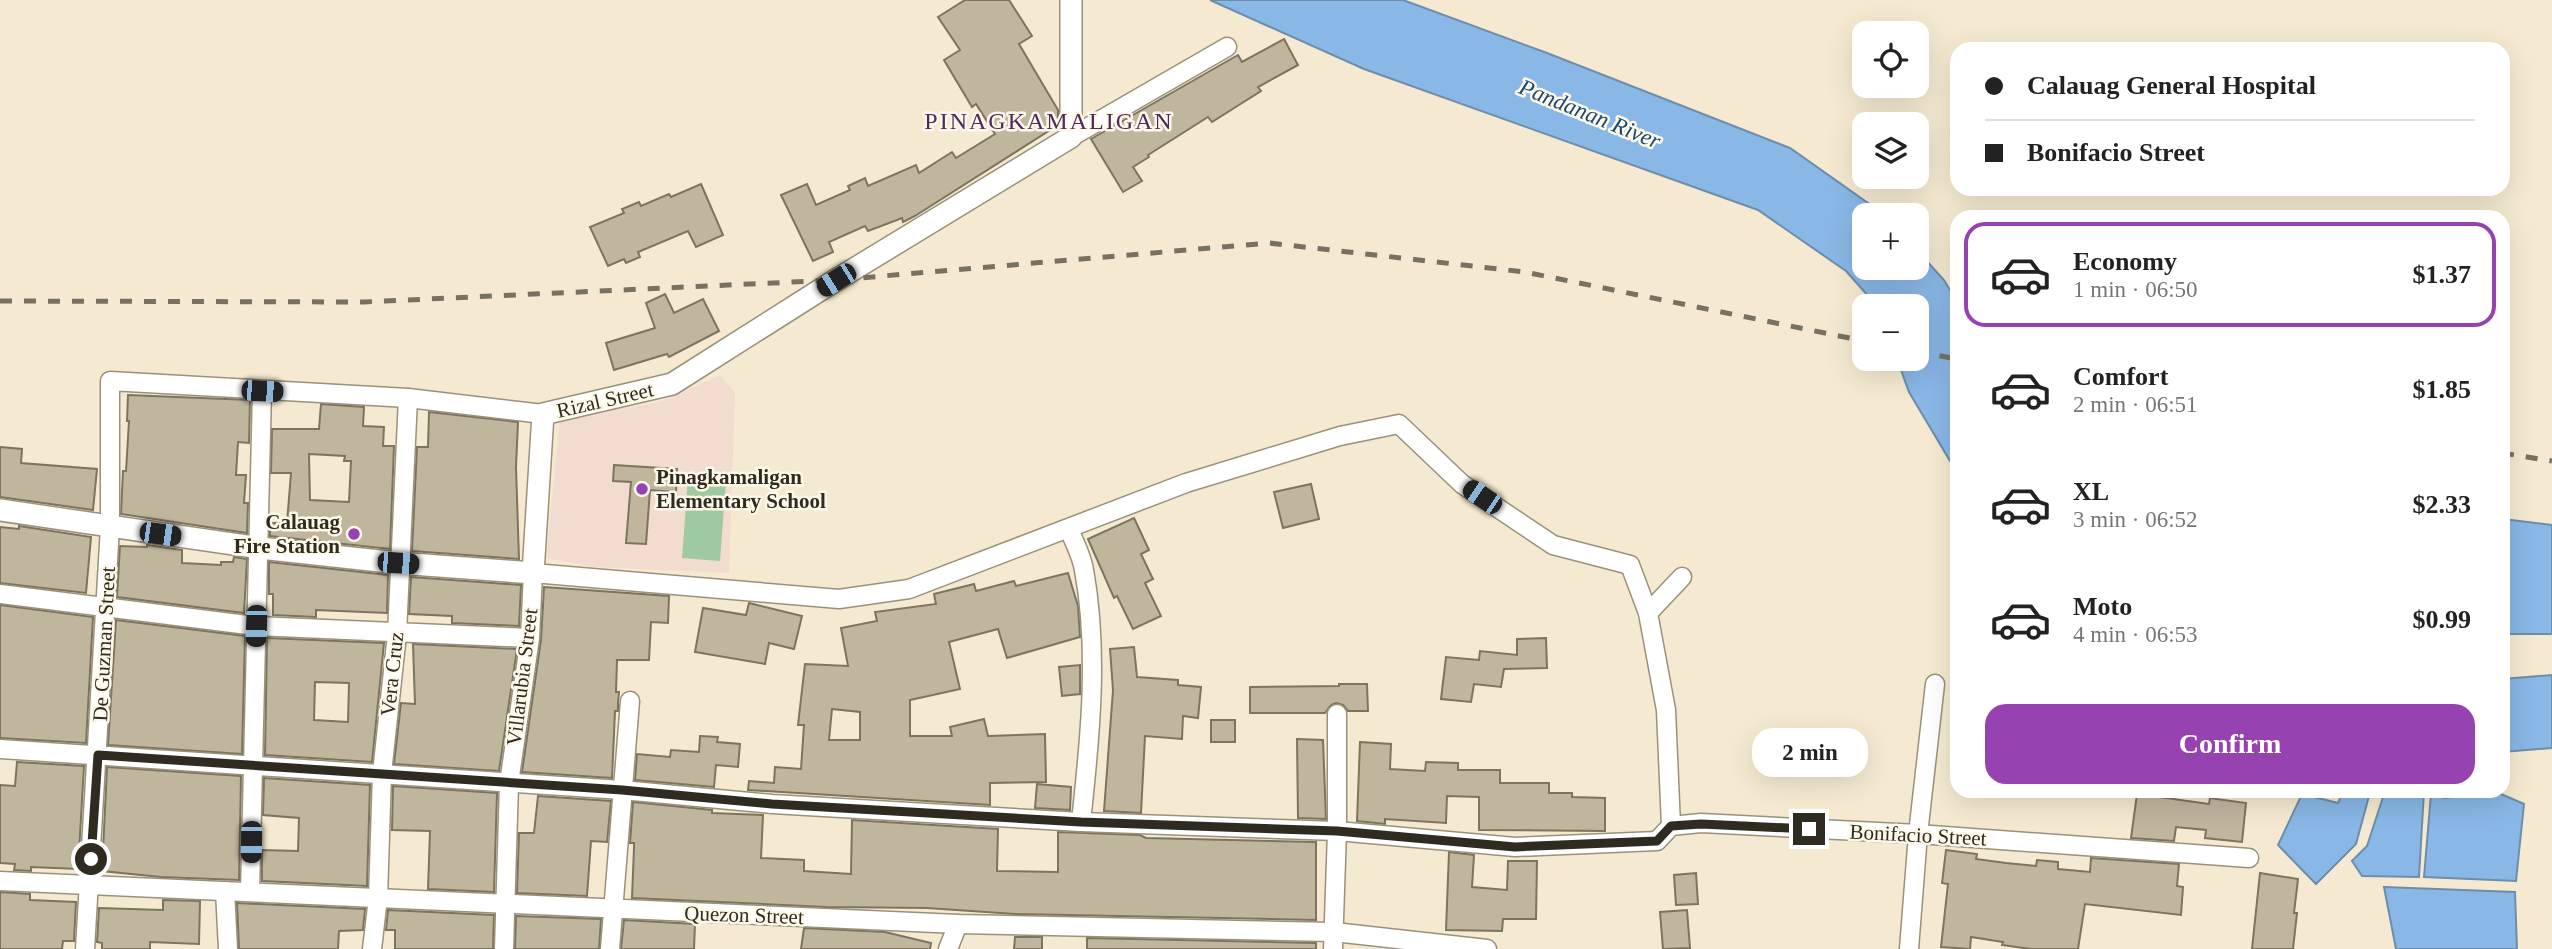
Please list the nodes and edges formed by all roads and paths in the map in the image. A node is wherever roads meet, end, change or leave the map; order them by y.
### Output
1 (1071, 0) edge
2 (1227, 47) dead end
3 (1071, 137) junction
4 (262, 391) junction
5 (408, 398) junction
6 (543, 414) junction
7 (0, 510) edge
8 (110, 527) junction
9 (1069, 529) junction
10 (260, 548) junction
11 (398, 563) junction
12 (533, 573) junction
13 (1682, 577) dead end
14 (0, 594) edge
15 (105, 606) junction
16 (1648, 613) junction
17 (256, 626) junction
18 (397, 634) junction
19 (530, 638) junction
20 (1934, 684) dead end
21 (630, 702) dead end
22 (1338, 714) dead end
23 (0, 749) edge
24 (98, 755) junction
25 (252, 766) junction
26 (382, 773) junction
27 (509, 783) junction
28 (622, 790) junction
29 (1081, 822) junction
30 (1671, 826) junction
31 (1337, 831) junction
32 (1918, 834) junction
33 (2249, 858) dead end
34 (0, 881) edge
35 (89, 885) junction
36 (225, 891) junction
37 (250, 892) junction
38 (378, 898) junction
39 (507, 903) junction
40 (613, 910) junction
41 (958, 924) junction
42 (1334, 941) edge
43 (85, 949) edge
44 (228, 949) edge
45 (373, 949) edge
46 (504, 949) edge
47 (610, 949) edge
48 (948, 949) edge
49 (1488, 949) edge
50 (1909, 949) edge

1 - 3 street
2 - 3 street
3 - 6 street, Rizal Street
4 - 5 street
4 - 8 street, De Guzman Street
4 - 10 street
5 - 6 street
5 - 11 street, Vera Cruz
6 - 12 street, Rizal Street
7 - 8 street
8 - 10 street
8 - 15 street, De Guzman Street
9 - 12 street
9 - 16 street
9 - 29 street
10 - 11 street
10 - 17 street
11 - 12 street
11 - 18 street, Vera Cruz
12 - 19 street, Villarubia Street
13 - 16 street
14 - 15 street
15 - 17 street
15 - 24 street, De Guzman Street
16 - 30 street
17 - 18 street
17 - 25 street
18 - 19 street
18 - 26 street, Vera Cruz
19 - 27 street, Villarubia Street
20 - 32 street
21 - 28 street
22 - 31 street
23 - 24 street, Bonifacio Street
24 - 25 street, Bonifacio Street
24 - 35 street, De Guzman Street
25 - 26 street, Bonifacio Street
25 - 37 street
26 - 27 street, Bonifacio Street
26 - 38 street, Vera Cruz
27 - 28 street, Bonifacio Street
27 - 39 street, Villarubia Street
28 - 29 street, Bonifacio Street
28 - 40 street
29 - 31 street, Bonifacio Street
30 - 31 street, Bonifacio Street
30 - 32 street, Bonifacio Street
31 - 42 street
32 - 33 street, Bonifacio Street
32 - 50 street
34 - 35 street, Quezon Street
35 - 36 street, Quezon Street
35 - 43 street, De Guzman Street
36 - 37 street, Quezon Street
36 - 44 street
37 - 38 street, Quezon Street
38 - 39 street, Quezon Street
38 - 45 street, Vera Cruz
39 - 40 street, Quezon Street
39 - 46 street, Villarubia Street
40 - 41 street, Quezon Street
40 - 47 street
41 - 42 street, Quezon Street
41 - 48 street
42 - 49 street, Quezon Street

